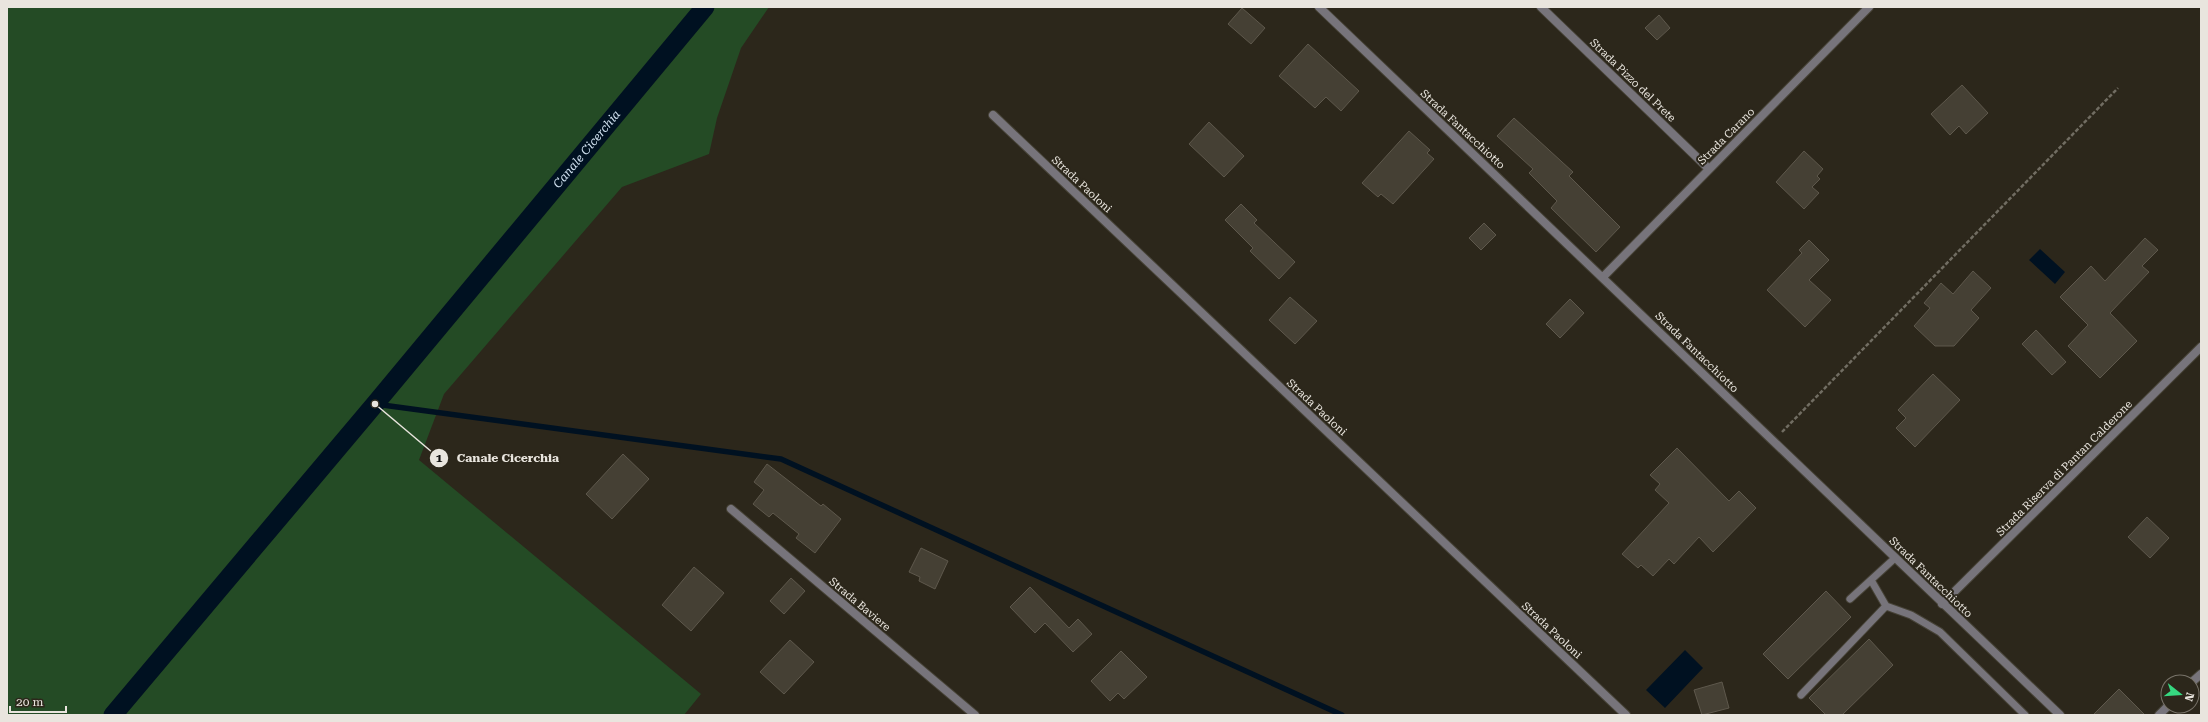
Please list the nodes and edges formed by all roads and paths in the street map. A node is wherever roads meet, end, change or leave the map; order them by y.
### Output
1 (1319, 7) edge
2 (1541, 7) edge
3 (1864, 9) edge
4 (2118, 88) dead end
5 (993, 115) dead end
6 (1710, 169) junction
7 (1603, 277) junction
8 (2201, 347) edge
9 (1773, 441) junction
10 (731, 509) dead end
11 (1895, 558) junction
12 (1871, 580) junction
13 (1850, 599) dead end
14 (1942, 604) junction
15 (1886, 606) junction
16 (1800, 695) dead end
17 (975, 715) edge
18 (1626, 715) edge
19 (2025, 715) edge
20 (2060, 715) edge

1 - 7 street, Strada Fantacchiotto
2 - 6 street, Strada Pizzo del Prete
3 - 6 street, Strada Carano
4 - 9 path
5 - 18 street, Strada Paoloni
6 - 7 street, Strada Carano
7 - 9 street, Strada Fantacchiotto
8 - 14 street, Strada Riserva di Pantan Calderone
9 - 11 street, Strada Fantacchiotto
10 - 17 street, Strada Baviere
11 - 12 lane
11 - 14 street, Strada Fantacchiotto
12 - 13 lane
12 - 15 lane
14 - 20 street, Strada Fantacchiotto
15 - 16 lane
15 - 19 lane

